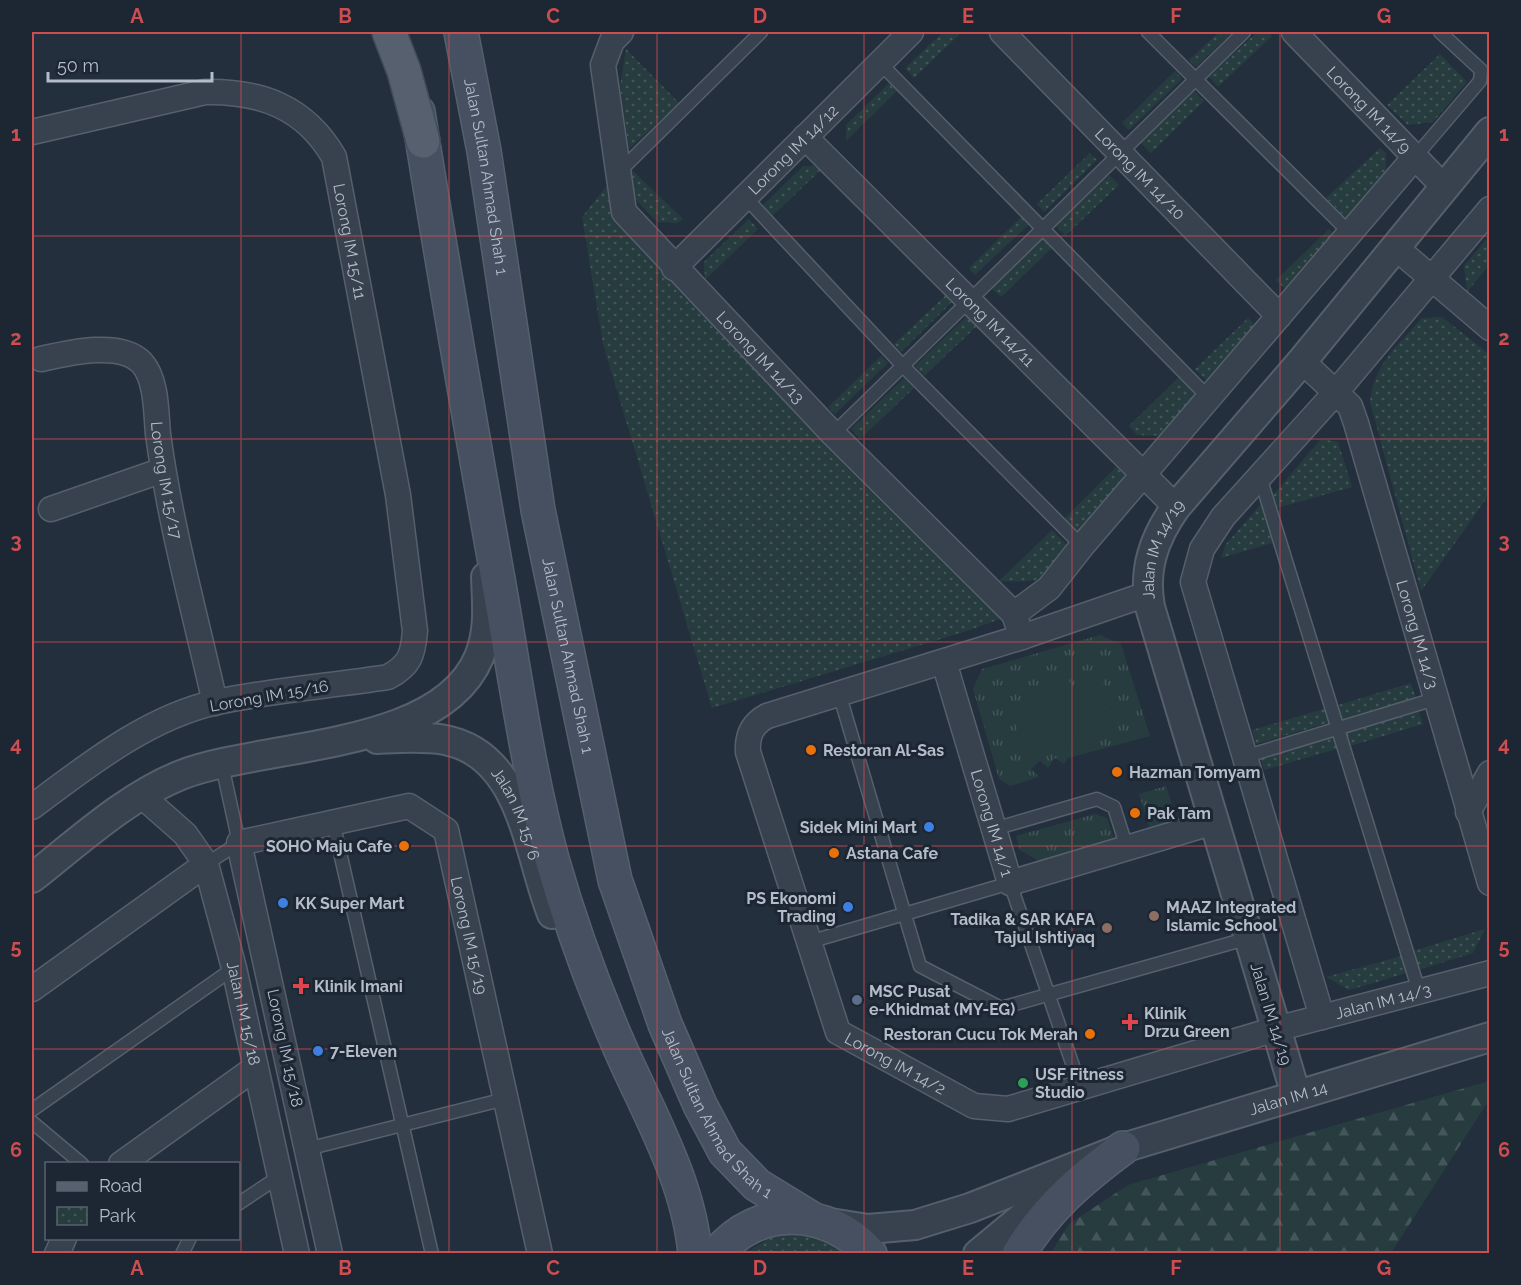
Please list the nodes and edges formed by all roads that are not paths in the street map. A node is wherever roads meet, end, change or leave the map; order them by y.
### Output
1 (389, 32) edge
2 (406, 32) edge
3 (461, 32) edge
4 (621, 32) edge
5 (761, 32) edge
6 (911, 32) edge
7 (1002, 32) edge
8 (1148, 32) edge
9 (1244, 32) edge
10 (1294, 32) edge
11 (1440, 32) edge
12 (879, 63) junction
13 (1196, 79) junction
14 (32, 132) edge
15 (1490, 132) edge
16 (805, 137) junction
17 (423, 141) junction
18 (1121, 153) junction
19 (1415, 157) junction
20 (617, 173) junction
21 (1444, 187) junction
22 (745, 197) junction
23 (1489, 209) edge
24 (1044, 230) junction
25 (1350, 233) junction
26 (1395, 247) junction
27 (674, 268) junction
28 (1431, 278) junction
29 (970, 303) junction
30 (1279, 316) junction
31 (1490, 328) edge
32 (41, 359) dead end
33 (1302, 361) junction
34 (903, 366) junction
35 (1336, 392) junction
36 (1209, 398) junction
37 (833, 434) junction
38 (163, 470) junction
39 (1143, 475) junction
40 (1260, 477) junction
41 (483, 494) junction
42 (1176, 507) junction
43 (51, 509) dead end
44 (1082, 546) junction
45 (1148, 594) junction
46 (1014, 614) junction
47 (1022, 637) junction
48 (414, 651) joint
49 (944, 662) junction
50 (839, 693) junction
51 (1438, 698) junction
52 (215, 703) junction
53 (1336, 729) junction
54 (336, 741) junction
55 (1244, 757) junction
56 (222, 765) junction
57 (1489, 776) edge
58 (142, 796) junction
59 (32, 807) edge
60 (1468, 812) junction
61 (333, 822) junction
62 (1214, 822) junction
63 (994, 828) junction
64 (239, 843) junction
65 (1127, 848) junction
66 (206, 864) junction
67 (32, 878) edge
68 (1010, 883) junction
69 (1490, 883) edge
70 (905, 914) junction
71 (1249, 938) junction
72 (808, 942) junction
73 (234, 968) junction
74 (1490, 973) edge
75 (32, 989) edge
76 (1419, 991) junction
77 (1048, 995) junction
78 (606, 1013) junction
79 (1322, 1017) junction
80 (1276, 1029) junction
81 (1490, 1038) edge
82 (255, 1068) junction
83 (1080, 1086) junction
84 (1296, 1095) junction
85 (506, 1099) junction
86 (32, 1110) edge
87 (32, 1122) edge
88 (402, 1125) junction
89 (1122, 1148) junction
90 (307, 1149) junction
91 (80, 1162) edge
92 (124, 1162) edge
93 (1087, 1162) junction
94 (280, 1176) junction
95 (240, 1203) edge
96 (820, 1220) junction
97 (64, 1240) edge
98 (189, 1240) edge
99 (57, 1254) edge
100 (182, 1254) edge
101 (297, 1254) edge
102 (330, 1254) edge
103 (432, 1254) edge
104 (540, 1254) edge
105 (695, 1254) edge
106 (717, 1254) edge
107 (870, 1254) edge
108 (978, 1254) edge
109 (1019, 1254) edge

1 - 17 main road
2 - 17 main road
3 - 96 main road, Jalan Sultan Ahmad Shah 1
4 - 20 street, Lorong IM 14/13
5 - 20 lane
6 - 12 street, Lorong IM 14/12
7 - 18 street, Lorong IM 14/10
8 - 13 lane
9 - 13 lane
10 - 19 street, Lorong IM 14/9
11 - 19 lane
12 - 16 street, Lorong IM 14/12
12 - 24 lane
13 - 18 lane
13 - 25 lane
14 - 48 street, Lorong IM 15/11
15 - 21 street, Jalan IM 14/19
16 - 22 street, Lorong IM 14/12
16 - 29 street, Lorong IM 14/11
17 - 41 main road
18 - 24 lane
18 - 30 street, Lorong IM 14/10
19 - 21 street, Lorong IM 14/9
19 - 25 street
20 - 27 street, Lorong IM 14/13
21 - 26 street, Jalan IM 14/19
22 - 27 street, Lorong IM 14/12
22 - 34 lane
23 - 28 street, Jalan IM 14/19
24 - 29 lane
24 - 36 lane
25 - 30 street
26 - 28 street
26 - 33 street, Jalan IM 14/19
27 - 37 street, Lorong IM 14/13
28 - 31 street
28 - 35 street, Jalan IM 14/19
29 - 34 lane
29 - 39 street, Lorong IM 14/11
30 - 36 street
32 - 38 street, Lorong IM 15/17
33 - 35 street
33 - 42 street, Jalan IM 14/19
34 - 37 lane
34 - 44 lane
35 - 40 street, Jalan IM 14/19
35 - 51 street, Lorong IM 14/3
36 - 39 street
37 - 46 street, Lorong IM 14/13
38 - 43 street
38 - 52 street, Lorong IM 15/17
39 - 42 street, Lorong IM 14/11
39 - 44 street
40 - 53 lane
40 - 55 street, Jalan IM 14/19
41 - 54 street, Jalan IM 15/6
41 - 78 main road
42 - 45 street, Jalan IM 14/19
44 - 46 street
45 - 47 street
45 - 62 street, Jalan IM 14/19
46 - 47 street, Lorong IM 14/13
47 - 49 street
48 - 52 street, Lorong IM 15/16
49 - 50 street
49 - 63 street, Lorong IM 14/1
50 - 70 lane
50 - 72 street, Lorong IM 14/2
51 - 53 lane
51 - 60 street, Lorong IM 14/3
52 - 59 street, Lorong IM 15/16
53 - 55 lane
53 - 76 lane
54 - 56 street, Jalan IM 15/6
54 - 78 street, Jalan IM 15/6
55 - 79 street, Jalan IM 14/19
56 - 58 street, Jalan IM 15/6
56 - 64 lane
57 - 60 street
58 - 66 street, Jalan IM 15/18
58 - 67 street, Jalan IM 15/6
60 - 69 street, Lorong IM 14/3
61 - 64 street, Lorong IM 15/19
61 - 85 street, Lorong IM 15/19
61 - 88 lane
62 - 65 street, Lorong IM 14/1
62 - 71 street, Jalan IM 14/19
63 - 65 lane
63 - 68 street, Lorong IM 14/1
64 - 66 lane
64 - 90 street, Lorong IM 15/18
65 - 68 street, Lorong IM 14/1
66 - 73 street, Jalan IM 15/18
66 - 75 street
68 - 70 lane
68 - 77 lane
70 - 72 lane
70 - 77 lane
71 - 77 lane
71 - 80 street, Jalan IM 14/19
72 - 83 street, Lorong IM 14/2
73 - 82 street, Jalan IM 15/18
73 - 86 lane
74 - 76 street, Jalan IM 14/3
76 - 79 street, Jalan IM 14/3
77 - 83 lane
78 - 105 main road
79 - 80 street, Jalan IM 14/3
80 - 83 street, Lorong IM 14/2
80 - 84 street, Jalan IM 14/19
81 - 84 street, Jalan IM 14
82 - 92 street
82 - 94 street, Jalan IM 15/18
84 - 89 street, Jalan IM 14
85 - 88 lane
85 - 104 street, Lorong IM 15/19
87 - 91 lane
88 - 90 lane
88 - 103 lane
89 - 93 street, Jalan IM 14
89 - 109 main road
90 - 102 street, Lorong IM 15/18
93 - 96 street, Jalan IM 14
93 - 108 street, Jalan IM 14
94 - 95 lane
94 - 101 street, Jalan IM 15/18
96 - 106 main road
96 - 107 main road, Jalan Sultan Ahmad Shah 1
97 - 99 street
98 - 100 lane

